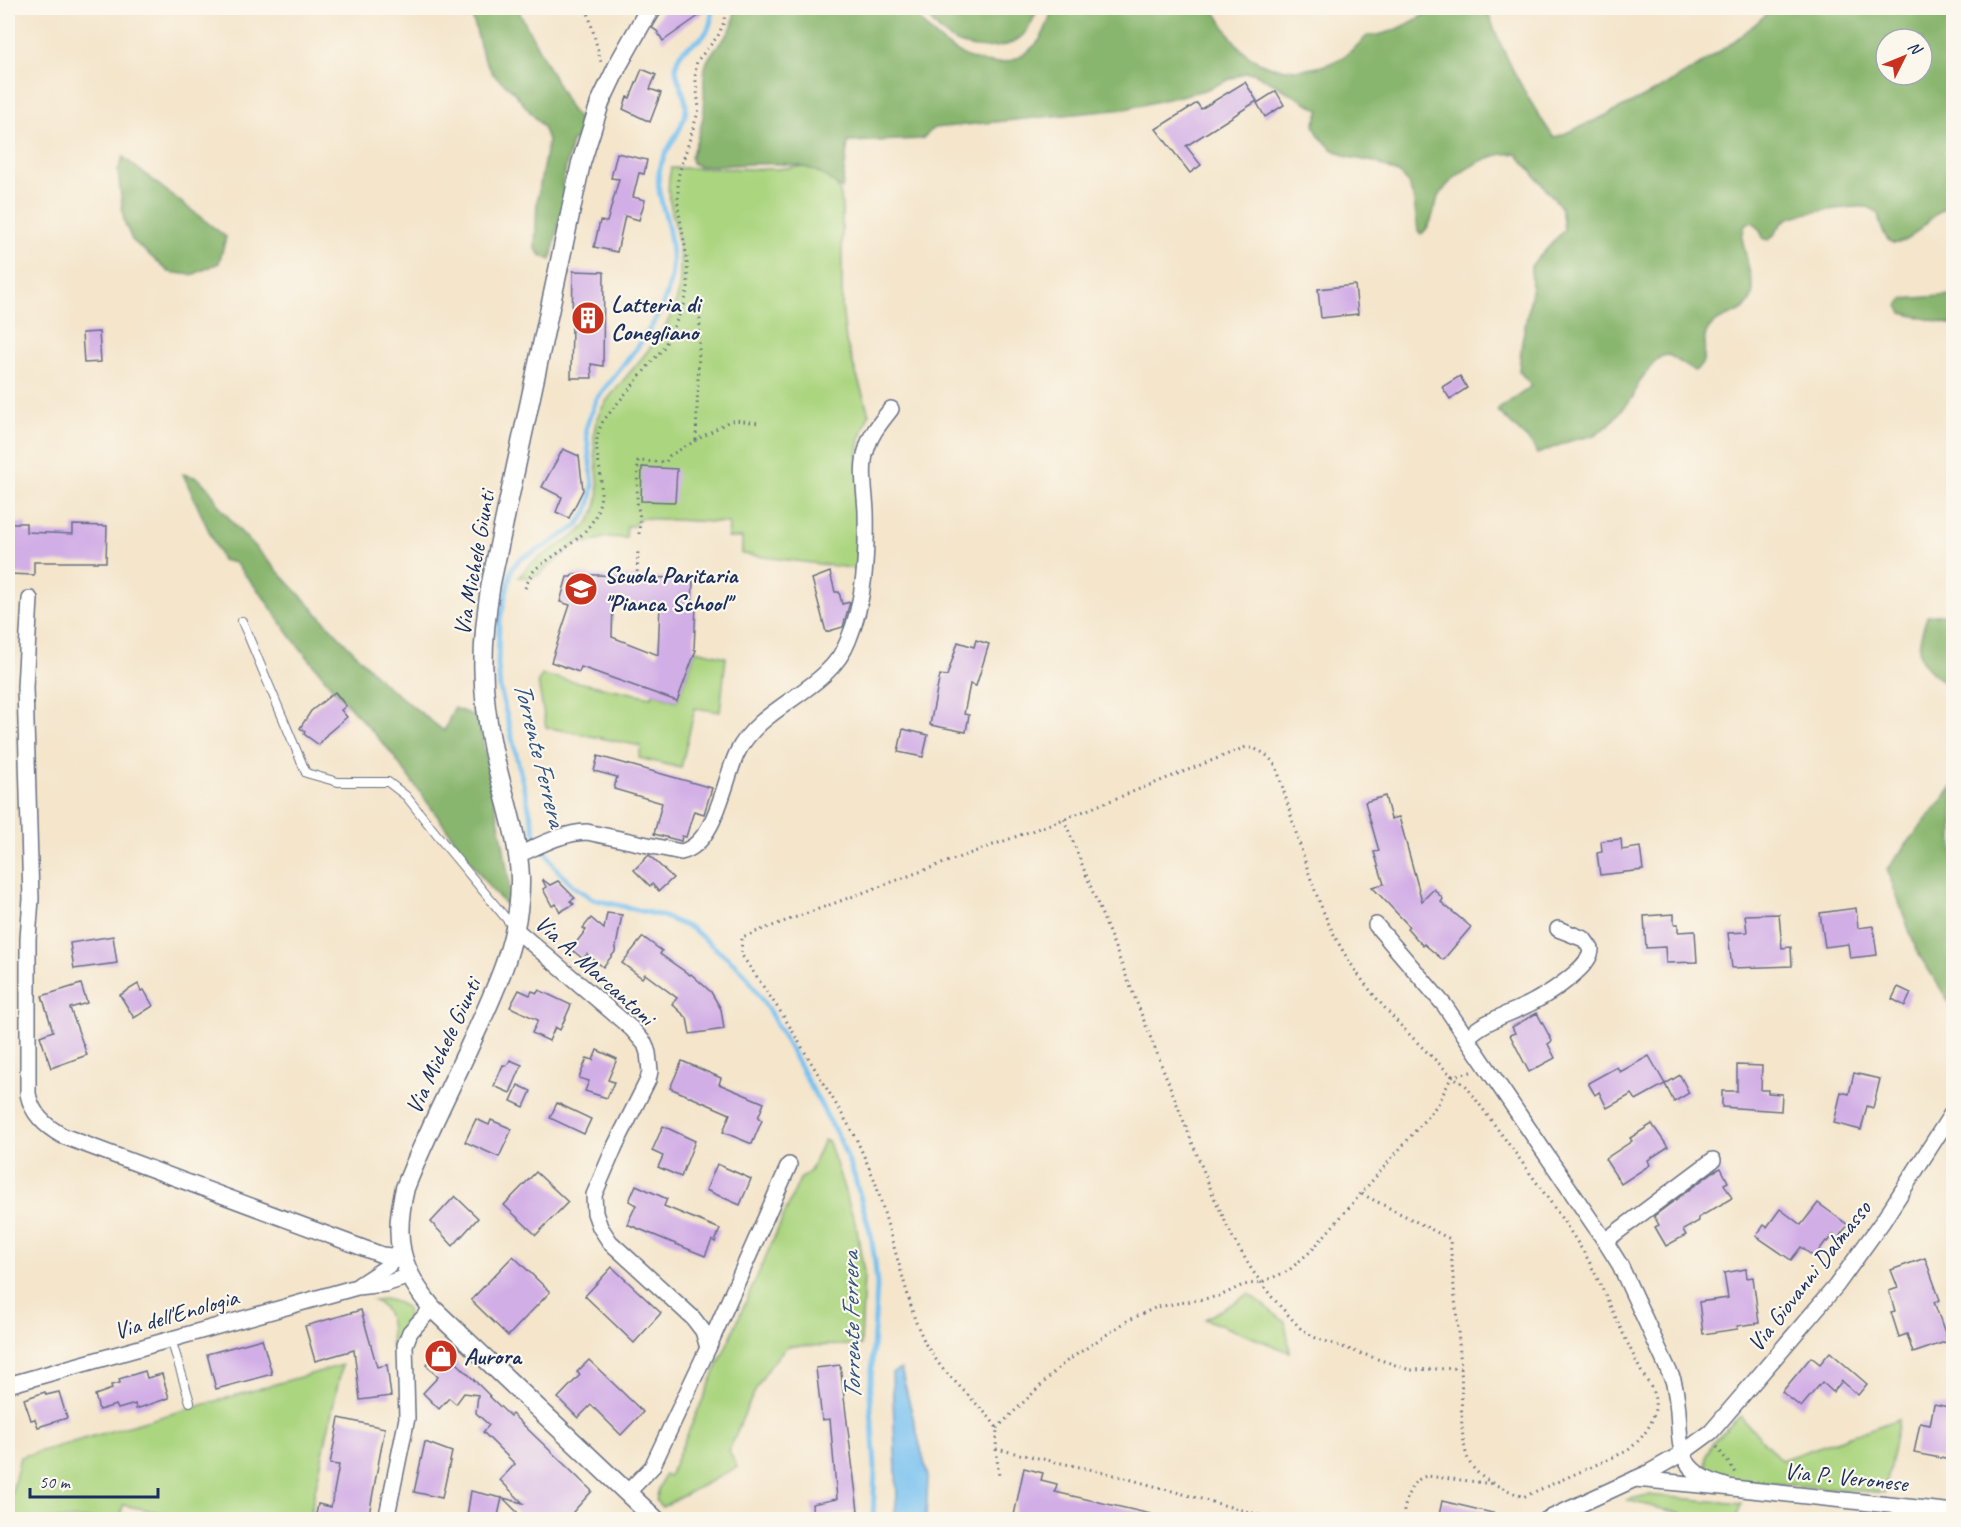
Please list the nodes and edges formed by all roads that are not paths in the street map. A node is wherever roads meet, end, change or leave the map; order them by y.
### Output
1 (650, 8) edge
2 (891, 409) dead end
3 (30, 599) dead end
4 (242, 621) dead end
5 (525, 852) junction
6 (1376, 926) dead end
7 (515, 929) junction
8 (1558, 929) dead end
9 (1467, 1038) junction
10 (1953, 1110) edge
11 (1713, 1160) dead end
12 (789, 1165) dead end
13 (1605, 1240) junction
14 (400, 1252) junction
15 (410, 1276) junction
16 (357, 1287) junction
17 (432, 1308) junction
18 (171, 1339) junction
19 (708, 1348) junction
20 (8, 1385) edge
21 (190, 1402) dead end
22 (1681, 1454) junction
23 (1635, 1479) junction
24 (1737, 1484) junction
25 (628, 1492) junction
26 (1953, 1512) edge
27 (386, 1518) edge
28 (404, 1520) edge
29 (656, 1520) edge
30 (1546, 1520) edge

1 - 5 street, Via Michele Giunti
2 - 5 street
3 - 14 street
4 - 7 lane
5 - 7 street, Via Michele Giunti
6 - 9 street
7 - 14 street, Via Michele Giunti
7 - 19 street, Via A. Marcantoni
8 - 9 street
9 - 13 street
10 - 22 street, Via Giovanni Dalmasso
11 - 13 street
12 - 19 street
13 - 22 street
14 - 15 street, Via Michele Giunti
14 - 16 street, Via dell'Enologia
15 - 16 street, Via dell'Enologia
15 - 17 street, Via Michele Giunti
16 - 18 street, Via dell'Enologia
17 - 25 street, Via Michele Giunti
17 - 27 street
18 - 20 street, Via dell'Enologia
18 - 21 lane
19 - 25 street
22 - 23 street, Via Giovanni Dalmasso
22 - 24 street, Via P. Veronese
23 - 24 street, Via P. Veronese
23 - 30 street, Via Giovanni Dalmasso
24 - 26 street, Via P. Veronese
25 - 29 street, Via Michele Giunti
27 - 28 lane

